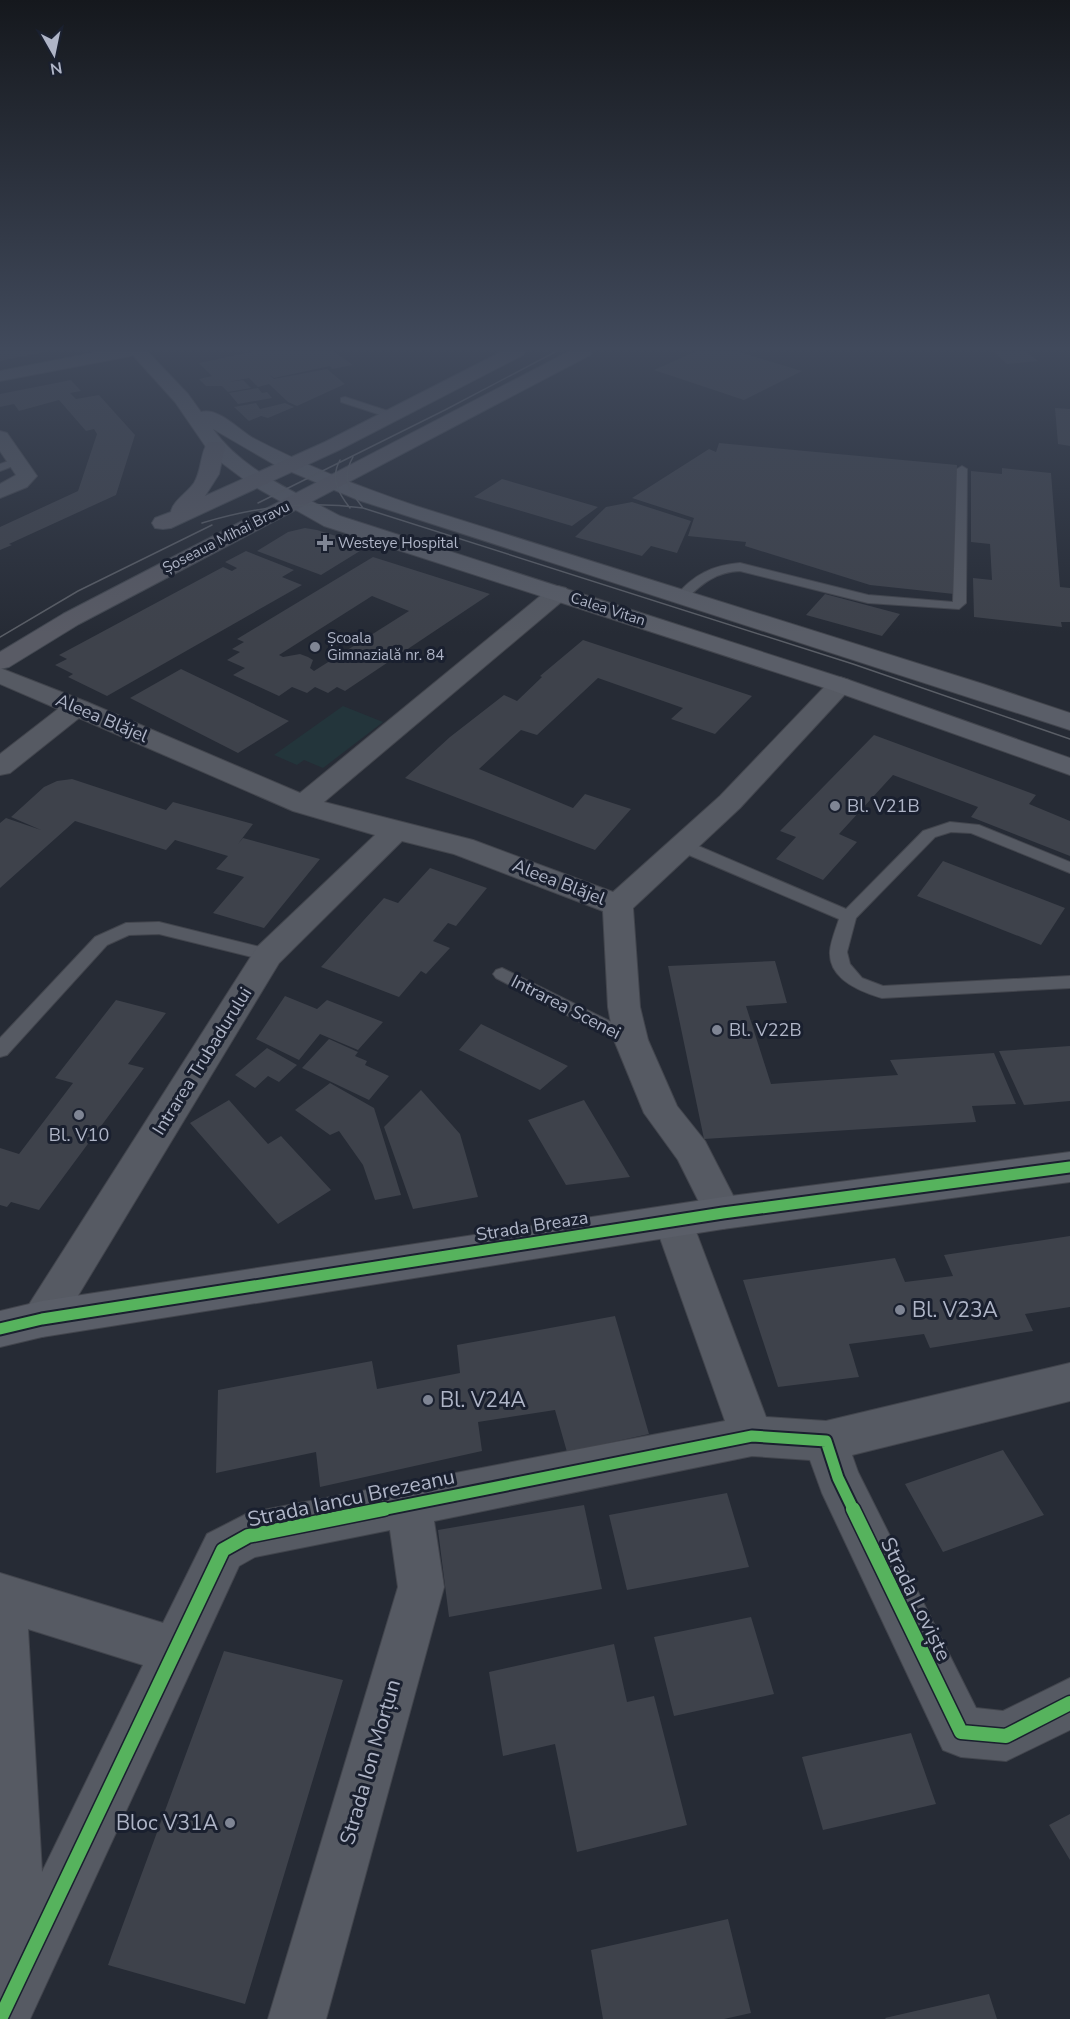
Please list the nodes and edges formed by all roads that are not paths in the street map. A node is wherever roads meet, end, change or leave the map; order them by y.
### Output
1 (2, 445) edge
2 (253, 445) edge
3 (330, 445) edge
4 (406, 445) edge
5 (215, 446) joint
6 (8, 465) edge
7 (291, 465) junction
8 (962, 469) dead end
9 (257, 480) junction
10 (334, 483) junction
11 (0, 492) edge
12 (296, 502) junction
13 (558, 593) junction
14 (682, 597) junction
15 (0, 662) edge
16 (0, 675) edge
17 (840, 685) junction
18 (78, 707) junction
19 (1070, 722) edge
20 (0, 767) edge
21 (1070, 767) edge
22 (303, 805) junction
23 (397, 830) junction
24 (684, 846) junction
25 (1070, 868) edge
26 (618, 905) junction
27 (848, 916) junction
28 (268, 955) junction
29 (502, 974) dead end
30 (1070, 982) edge
31 (631, 1040) junction
32 (0, 1050) edge
33 (1070, 1167) edge
34 (723, 1214) junction
35 (673, 1221) junction
36 (42, 1319) junction
37 (0, 1329) edge
38 (1070, 1382) edge
39 (752, 1436) junction
40 (826, 1441) junction
41 (409, 1504) junction
42 (2, 1598) edge
43 (174, 1650) junction
44 (1070, 1703) edge
45 (10, 1999) edge
46 (297, 2019) edge

1 - 6 street
2 - 7 main road, Calea Vitan
3 - 7 main road, Șoseaua Mihai Bravu
4 - 10 main road, Șoseaua Mihai Bravu
5 - 9 main road, Calea Vitan
5 - 9 main road, Șoseaua Mihai Bravu
6 - 11 street
7 - 9 main road, Șoseaua Mihai Bravu
7 - 10 main road, Calea Vitan
8 - 14 lane
9 - 12 main road, Calea Vitan
10 - 12 main road, Șoseaua Mihai Bravu
10 - 14 main road, Calea Vitan
12 - 13 main road, Calea Vitan
12 - 15 main road, Șoseaua Mihai Bravu
13 - 17 main road, Calea Vitan
13 - 22 street
14 - 19 main road, Calea Vitan
16 - 18 street, Aleea Blăjel
17 - 21 main road, Calea Vitan
17 - 24 street, Aleea Blăjel
18 - 20 street
18 - 22 street, Aleea Blăjel
22 - 23 street, Aleea Blăjel
23 - 26 street, Aleea Blăjel
23 - 28 street, Intrarea Trubadurului
24 - 26 street, Aleea Blăjel
24 - 27 lane
25 - 27 lane
26 - 31 street
27 - 30 lane
28 - 32 lane
28 - 36 street, Intrarea Trubadurului
29 - 31 lane, Intrarea Scenei
31 - 34 street
33 - 34 main road, Strada Breaza
34 - 35 main road, Strada Breaza
35 - 36 main road, Strada Breaza
35 - 39 street
36 - 37 main road, Strada Breaza
38 - 40 street
39 - 40 street
39 - 41 street, Strada Iancu Brezeanu
40 - 44 street, Strada Loviște
41 - 43 street, Strada Iancu Brezeanu
41 - 46 street, Strada Ion Morțun
42 - 43 street
42 - 45 street
43 - 45 street, Strada Iancu Brezeanu

